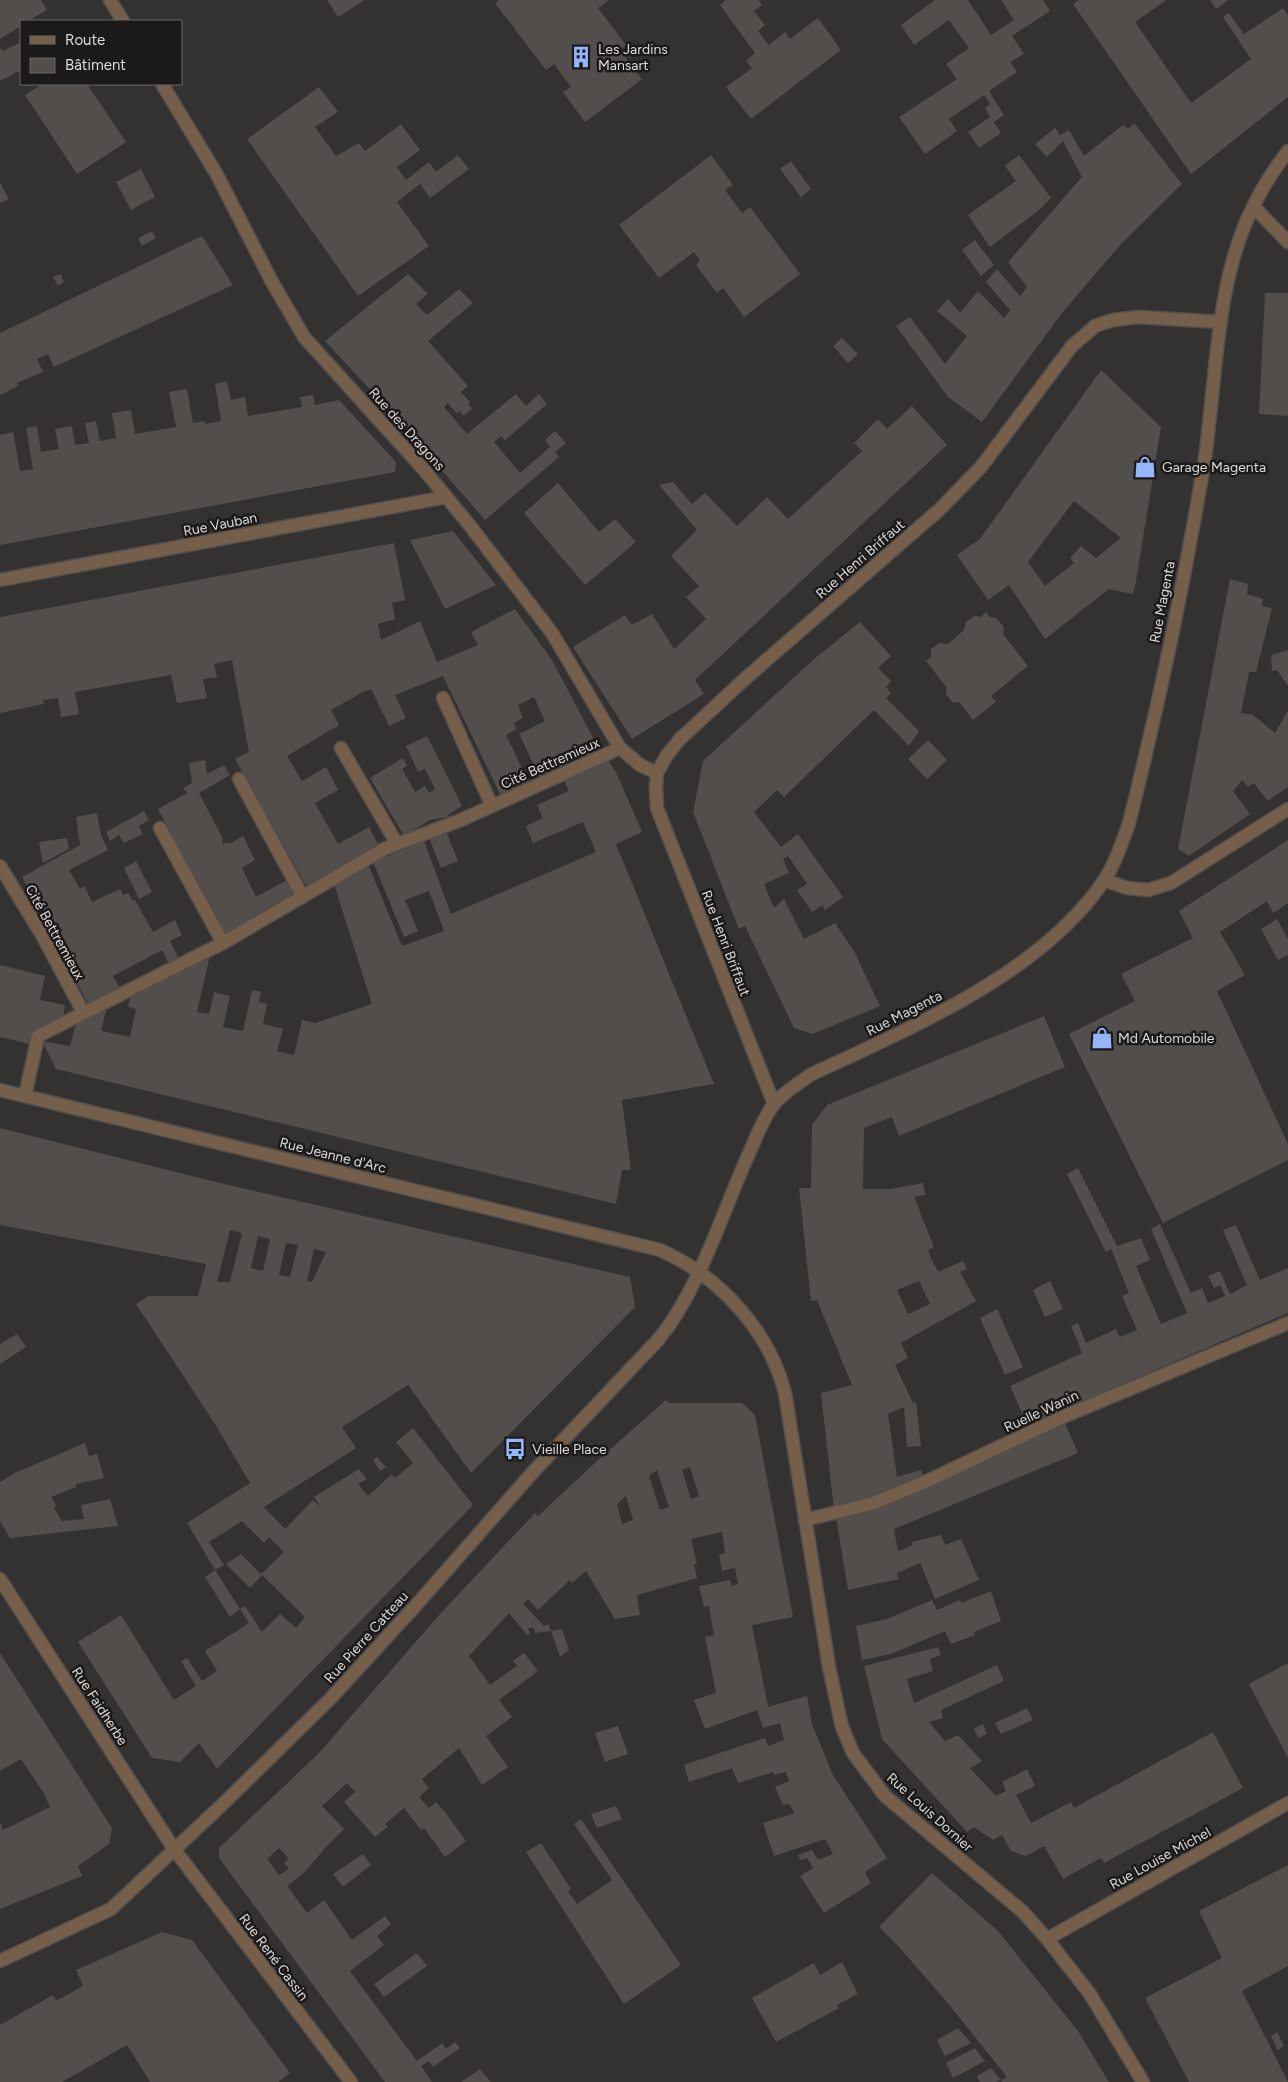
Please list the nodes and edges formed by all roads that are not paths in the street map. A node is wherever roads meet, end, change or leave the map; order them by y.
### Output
1 (110, 0) edge
2 (122, 20) edge
3 (163, 85) edge
4 (1288, 151) edge
5 (1253, 206) junction
6 (1288, 242) edge
7 (1221, 322) junction
8 (446, 497) junction
9 (0, 580) edge
10 (443, 698) dead end
11 (341, 748) dead end
12 (620, 748) junction
13 (657, 773) junction
14 (239, 779) dead end
15 (492, 806) junction
16 (1288, 809) edge
17 (160, 828) dead end
18 (397, 844) junction
19 (0, 866) edge
20 (1104, 880) junction
21 (303, 897) junction
22 (223, 943) junction
23 (83, 1012) junction
24 (0, 1090) edge
25 (25, 1096) junction
26 (774, 1104) junction
27 (698, 1271) junction
28 (1288, 1323) edge
29 (805, 1520) junction
30 (0, 1579) edge
31 (1288, 1803) edge
32 (174, 1849) junction
33 (1047, 1939) junction
34 (0, 1961) edge
35 (351, 2082) edge
36 (1143, 2082) edge

1 - 2 street
3 - 8 street, Rue des Dragons
4 - 5 street
5 - 6 street
5 - 7 street
7 - 13 street, Rue Henri Briffaut
7 - 20 street, Rue Magenta
8 - 9 street, Rue Vauban
8 - 12 street, Rue des Dragons
10 - 15 street, Cité Bettremieux
11 - 18 street
12 - 13 street, Rue des Dragons
12 - 15 street, Cité Bettremieux
13 - 26 street, Rue Henri Briffaut
14 - 21 street
15 - 18 street, Cité Bettremieux
16 - 20 street
17 - 22 street
18 - 21 street, Cité Bettremieux
19 - 23 street, Cité Bettremieux
20 - 26 street, Rue Magenta
21 - 22 street, Cité Bettremieux
22 - 23 street, Cité Bettremieux
23 - 25 street, Cité Bettremieux
24 - 25 street, Rue Jeanne d'Arc
25 - 27 street, Rue Jeanne d'Arc
26 - 27 street, Rue Magenta
27 - 29 street, Rue Louis Dornier
27 - 32 street, Rue Pierre Catteau
28 - 29 street, Ruelle Wanin
29 - 33 street, Rue Louis Dornier
30 - 32 street, Rue Faidherbe
31 - 33 street, Rue Louise Michel
32 - 34 street, Rue Pierre Catteau
32 - 35 street, Rue René Cassin
33 - 36 street, Rue Louis Dornier

